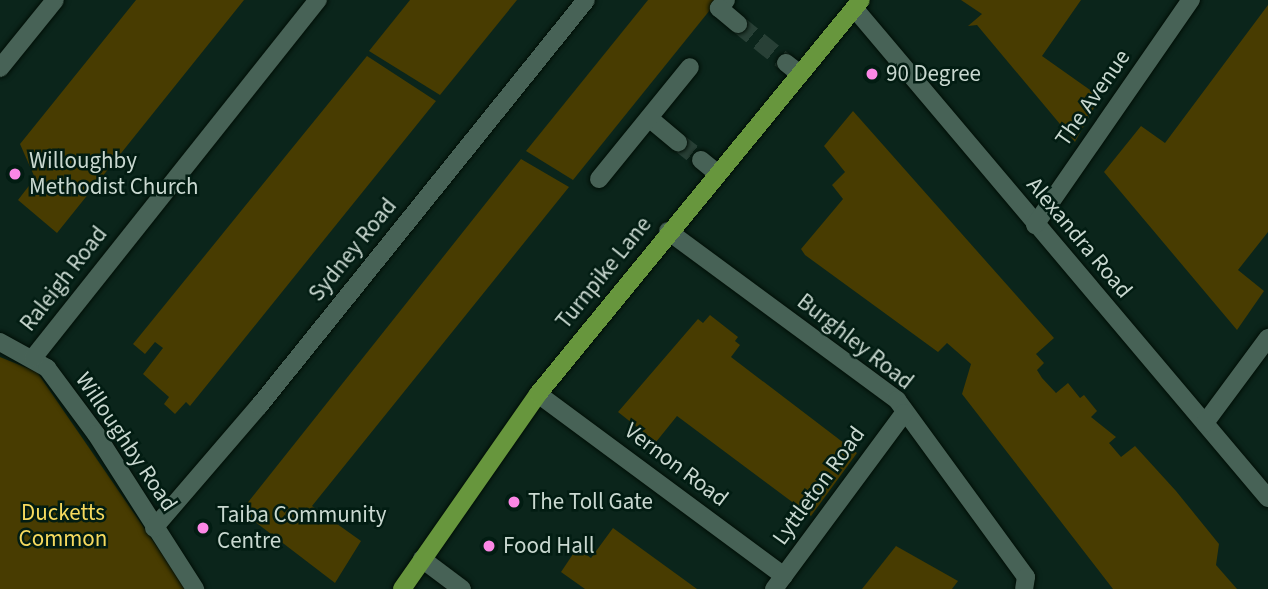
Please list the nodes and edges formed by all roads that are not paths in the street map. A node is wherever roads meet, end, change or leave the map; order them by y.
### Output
1 (55, 0) edge
2 (318, 0) edge
3 (586, 0) edge
4 (726, 0) edge
5 (1191, 0) edge
6 (858, 4) edge
7 (738, 24) tunnel mouth
8 (786, 63) tunnel mouth
9 (0, 68) edge
10 (690, 68) dead end
11 (800, 74) junction
12 (649, 118) junction
13 (678, 142) tunnel mouth
14 (701, 160) tunnel mouth
15 (716, 172) junction
16 (599, 178) dead end
17 (1035, 225) junction
18 (668, 231) junction
19 (1268, 338) edge
20 (0, 342) edge
21 (33, 358) junction
22 (538, 394) junction
23 (904, 413) junction
24 (1205, 423) junction
25 (1268, 498) edge
26 (154, 528) junction
27 (422, 559) junction
28 (779, 583) edge
29 (195, 589) edge
30 (402, 589) edge
31 (462, 589) edge
32 (1024, 589) edge

1 - 9 street
2 - 21 street, Raleigh Road
3 - 26 street, Sydney Road
4 - 7 street
5 - 17 street, The Avenue
6 - 11 main road, Turnpike Lane
6 - 17 street, Alexandra Road
8 - 11 street
10 - 12 street
11 - 15 main road, Turnpike Lane
12 - 13 street
12 - 16 street
14 - 15 street
15 - 18 main road, Turnpike Lane
17 - 24 street, Alexandra Road
18 - 22 main road, Turnpike Lane
18 - 23 street, Burghley Road
19 - 24 street
20 - 21 street, Willoughby Road
21 - 26 street, Willoughby Road
22 - 27 main road, Turnpike Lane
22 - 28 street, Vernon Road
23 - 28 street, Lyttleton Road
23 - 32 street, Burghley Road
24 - 25 street, Alexandra Road
26 - 29 street, Willoughby Road
27 - 30 main road, Turnpike Lane
27 - 31 street

